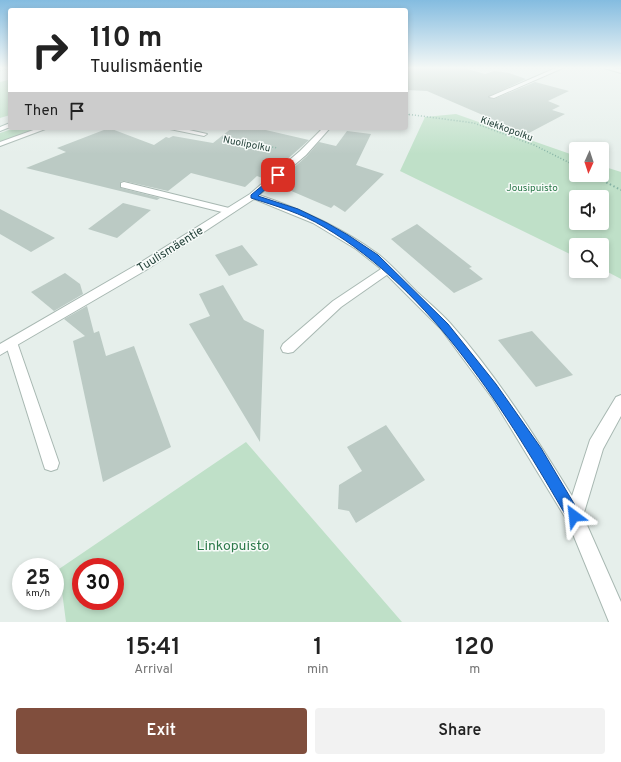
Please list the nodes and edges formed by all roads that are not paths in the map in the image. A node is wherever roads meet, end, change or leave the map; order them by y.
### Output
1 (39, 130) edge
2 (180, 130) edge
3 (325, 130) edge
4 (204, 134) road end
5 (0, 144) edge
6 (124, 185) dead end
7 (253, 196) junction
8 (230, 211) junction
9 (386, 269) junction
10 (6, 348) edge
11 (288, 348) dead end
12 (621, 402) edge
13 (51, 463) dead end
14 (574, 516) junction
15 (619, 622) edge

1 - 5 street
2 - 4 street
3 - 7 street, Tuulismäentie
6 - 8 street
7 - 8 street, Tuulismäentie
7 - 9 street
8 - 10 street, Tuulismäentie
9 - 11 street
9 - 14 street
10 - 13 street
12 - 14 street
14 - 15 street

